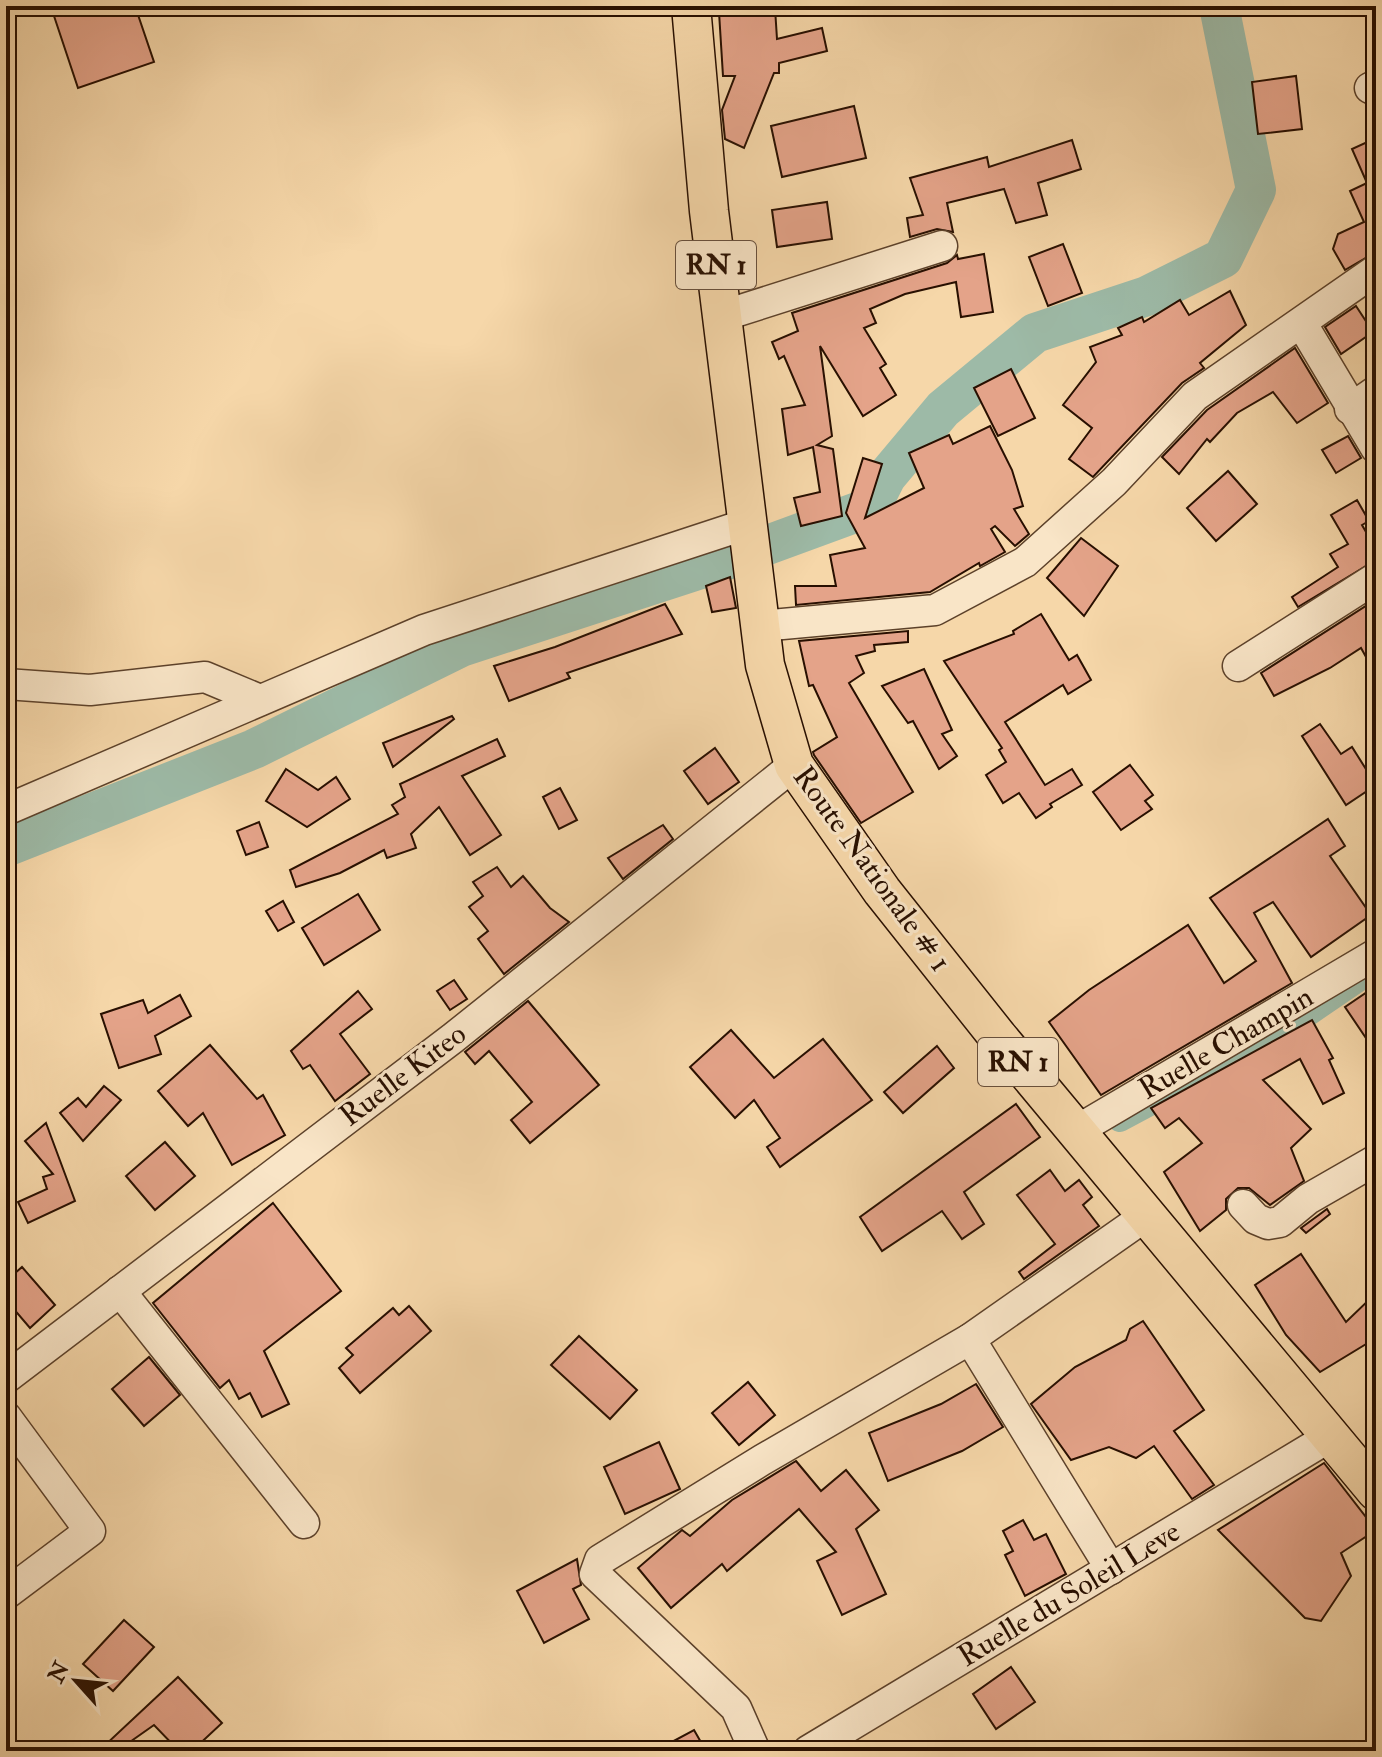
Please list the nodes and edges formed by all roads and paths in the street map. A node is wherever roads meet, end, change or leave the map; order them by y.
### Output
1 (691, 6) edge
2 (942, 246) dead end
3 (1376, 270) edge
4 (722, 316) junction
5 (1302, 324) junction
6 (1376, 391) edge
7 (1350, 409) junction
8 (1376, 448) edge
9 (747, 524) junction
10 (1376, 578) edge
11 (760, 626) junction
12 (1238, 666) dead end
13 (6, 684) edge
14 (260, 700) junction
15 (794, 765) junction
16 (6, 810) edge
17 (1376, 954) edge
18 (1076, 1131) junction
19 (1376, 1160) edge
20 (1243, 1205) dead end
21 (1147, 1215) junction
22 (120, 1291) junction
23 (970, 1339) junction
24 (6, 1378) edge
25 (6, 1417) edge
26 (1331, 1436) junction
27 (1376, 1491) edge
28 (304, 1523) dead end
29 (1111, 1569) junction
30 (6, 1594) edge
31 (755, 1751) edge
32 (808, 1751) edge

1 - 4 main road, Route Nationale # 1 / RN 1
2 - 4 street
3 - 5 street
4 - 9 main road, Route Nationale # 1 / RN 1
5 - 7 street
5 - 11 street
6 - 7 street
7 - 8 street
9 - 11 main road, Route Nationale # 1 / RN 1
9 - 14 street
10 - 12 street
11 - 15 main road, Route Nationale # 1 / RN 1
13 - 14 street
14 - 16 street
15 - 18 main road, Route Nationale # 1 / RN 1
15 - 22 street, Ruelle Kiteo
17 - 18 street, Ruelle Champin
18 - 21 main road, Route Nationale # 1 / RN 1
19 - 20 street
21 - 23 street
21 - 26 main road, Route Nationale # 1 / RN 1
22 - 24 street, Ruelle Kiteo
22 - 28 street
23 - 29 street
23 - 31 street
25 - 30 street
26 - 27 main road, Route Nationale # 1 / RN 1
26 - 29 street, Ruelle du Soleil Leve
29 - 32 street, Ruelle du Soleil Leve

